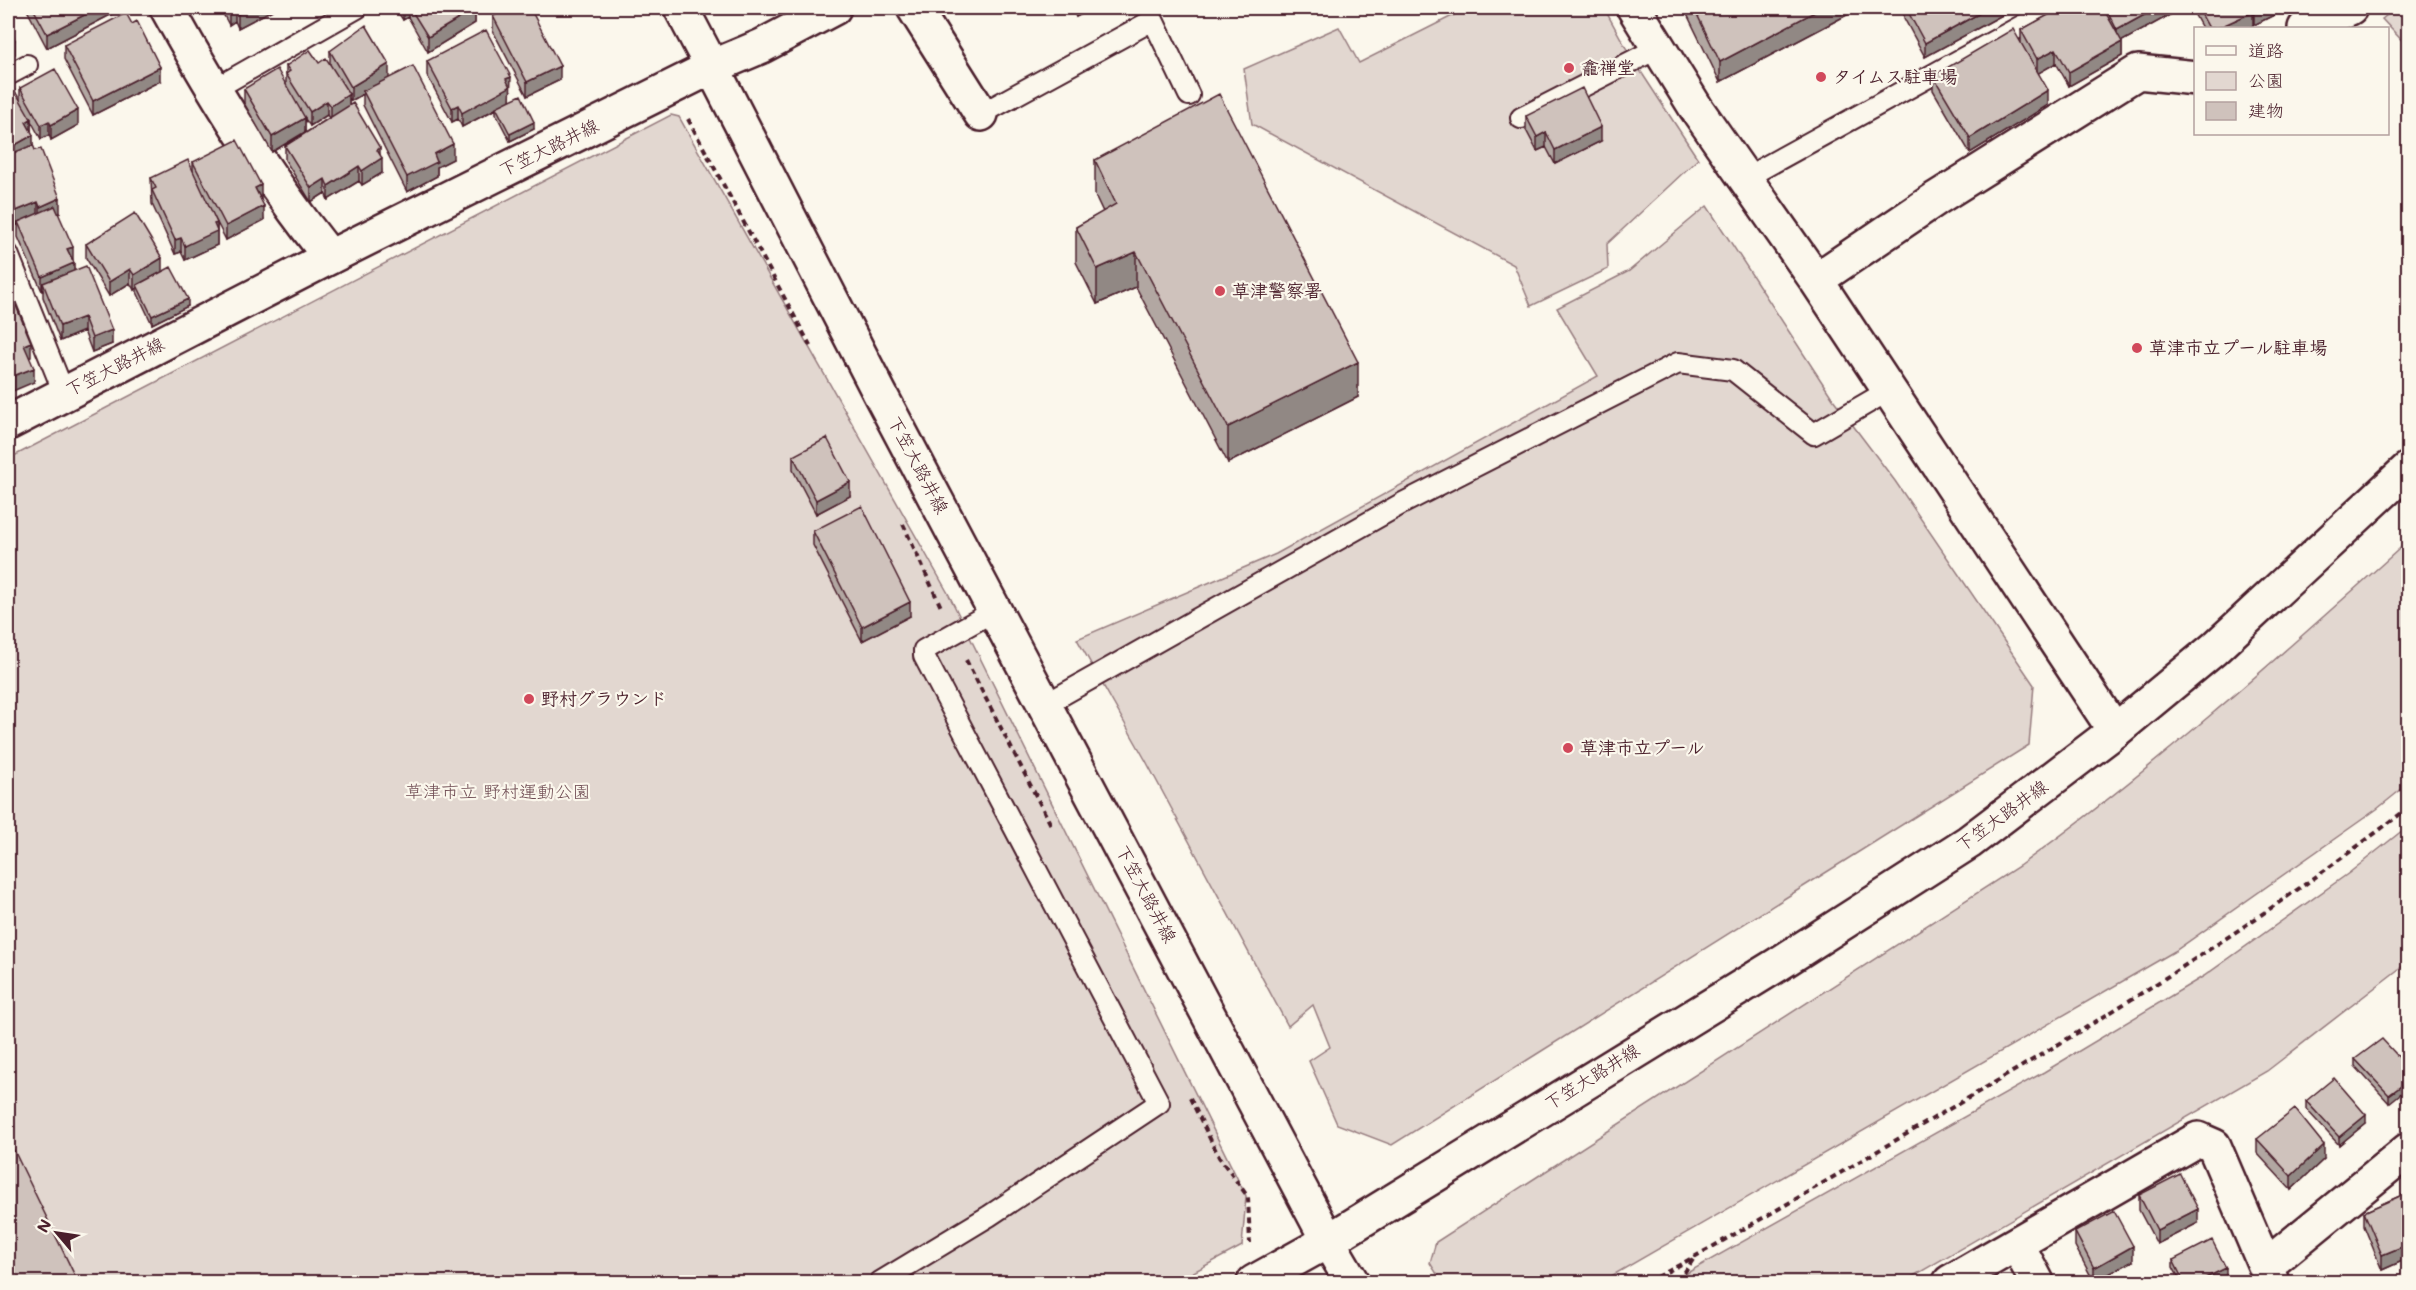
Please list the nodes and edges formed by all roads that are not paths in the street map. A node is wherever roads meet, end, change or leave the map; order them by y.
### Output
1 (167, 8) edge
2 (357, 8) edge
3 (681, 8) edge
4 (834, 8) edge
5 (914, 8) edge
6 (1634, 8) edge
7 (2054, 8) edge
8 (2350, 8) edge
9 (2307, 27) edge
10 (1658, 48) junction
11 (27, 65) dead end
12 (712, 67) junction
13 (8, 75) edge
14 (2194, 78) edge
15 (213, 90) junction
16 (1189, 95) dead end
17 (981, 114) joint
18 (1521, 118) dead end
19 (1745, 178) junction
20 (8, 254) edge
21 (330, 257) junction
22 (1816, 280) junction
23 (1888, 391) junction
24 (64, 393) junction
25 (8, 423) edge
26 (2409, 469) edge
27 (996, 610) junction
28 (1046, 704) junction
29 (2115, 731) junction
30 (2409, 1150) edge
31 (1328, 1241) junction
32 (2017, 1244) junction
33 (2269, 1274) edge
34 (880, 1282) edge
35 (1254, 1282) edge
36 (1352, 1282) edge
37 (1950, 1282) edge
38 (2037, 1282) edge

1 - 15 main road
2 - 15 lane
3 - 12 main road
4 - 12 main road
5 - 17 main road
6 - 10 main road
7 - 19 lane
8 - 9 main road
10 - 18 lane
10 - 19 main road
11 - 13 lane
12 - 21 main road, 下笠大路井線
12 - 27 main road, 下笠大路井線
14 - 22 main road
15 - 21 main road
16 - 17 lane
19 - 22 main road
20 - 24 lane
21 - 24 main road, 下笠大路井線
22 - 23 main road
23 - 28 lane
23 - 29 main road
24 - 25 main road, 下笠大路井線
26 - 29 main road, 下笠大路井線
27 - 28 main road, 下笠大路井線
27 - 34 lane
28 - 31 main road, 下笠大路井線
29 - 31 main road, 下笠大路井線
30 - 33 main road
31 - 35 main road
31 - 36 main road
32 - 33 main road
32 - 37 main road
32 - 38 main road

